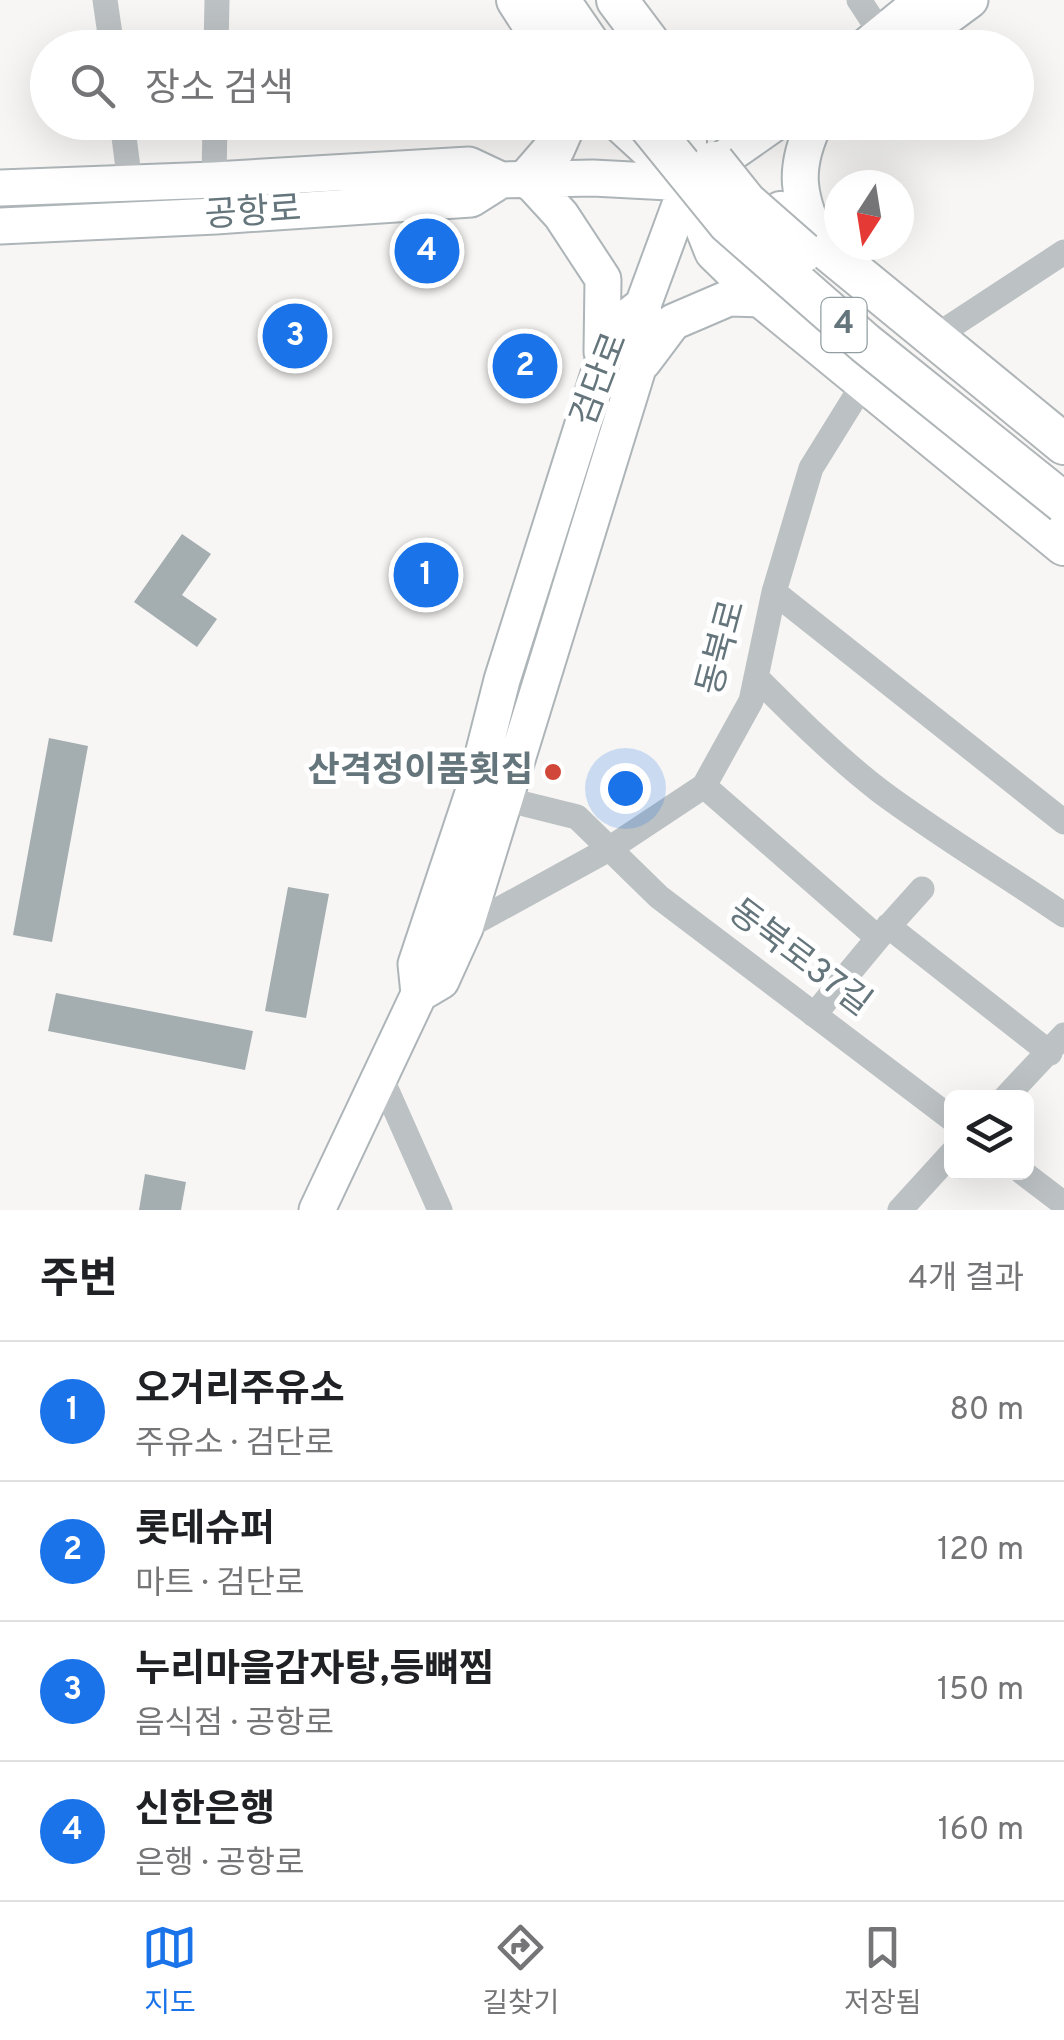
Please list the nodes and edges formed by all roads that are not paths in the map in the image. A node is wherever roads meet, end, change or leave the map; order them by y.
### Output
1 (105, 0) edge
2 (217, 0) edge
3 (517, 0) edge
4 (558, 0) edge
5 (592, 0) edge
6 (617, 0) edge
7 (859, 0) edge
8 (922, 0) edge
9 (970, 0) edge
10 (109, 30) edge
11 (216, 30) edge
12 (536, 30) edge
13 (579, 30) edge
14 (612, 30) edge
15 (640, 30) edge
16 (876, 30) edge
17 (894, 30) edge
18 (908, 30) edge
19 (124, 140) edge
20 (215, 140) edge
21 (558, 140) edge
22 (641, 140) edge
23 (661, 140) edge
24 (684, 140) edge
25 (697, 140) edge
26 (750, 140) edge
27 (806, 140) edge
28 (515, 179) junction
29 (214, 180) junction
30 (130, 183) junction
31 (688, 183) junction
32 (0, 188) edge
33 (0, 226) edge
34 (819, 244) junction
35 (1064, 252) edge
36 (864, 281) junction
37 (764, 299) junction
38 (643, 305) junction
39 (807, 334) junction
40 (934, 338) junction
41 (602, 364) junction
42 (636, 370) junction
43 (864, 381) junction
44 (1064, 444) edge
45 (1064, 468) edge
46 (1064, 504) edge
47 (1064, 545) edge
48 (774, 592) junction
49 (756, 677) junction
50 (704, 786) junction
51 (504, 799) junction
52 (1064, 822) edge
53 (609, 849) junction
54 (922, 889) dead end
55 (1064, 915) edge
56 (466, 928) junction
57 (883, 932) junction
58 (419, 994) junction
59 (814, 1015) junction
60 (1058, 1048) edge
61 (380, 1076) junction
62 (1013, 1090) edge
63 (944, 1114) edge
64 (944, 1162) edge
65 (1032, 1180) edge
66 (1064, 1204) edge
67 (317, 1210) edge
68 (440, 1210) edge
69 (900, 1210) edge

1 - 10 street
2 - 11 street
3 - 12 main road
4 - 13 main road
5 - 14 main road
6 - 15 main road
7 - 16 street
8 - 17 main road
9 - 18 main road
19 - 30 street
20 - 29 street, 공항로
21 - 28 main road
22 - 31 main road
23 - 46 main road, 4, bridge
24 - 31 main road
25 - 45 main road, 4, bridge
26 - 31 main road
27 - 34 main road
28 - 29 main road, 공항로
28 - 31 main road, 공항로
28 - 33 main road, 공항로
28 - 41 main road
29 - 30 main road, 공항로
30 - 32 main road, 공항로
31 - 34 main road
31 - 37 main road
31 - 38 main road
34 - 36 main road
35 - 40 street
36 - 39 main road
36 - 40 main road
37 - 39 main road
37 - 42 main road
38 - 41 main road, 검단로
38 - 42 main road, 검단로
39 - 43 main road
40 - 44 main road
41 - 58 main road, 검단로
42 - 51 main road, 검단로
43 - 47 main road
43 - 48 street, 동북로
48 - 49 street, 동북로
48 - 52 street
49 - 50 street, 동북로
49 - 55 street
50 - 53 street, 동북로
50 - 57 street
51 - 53 street, 동북로37길
51 - 56 main road, 검단로
53 - 56 street, 동북로
53 - 59 street, 동북로37길
54 - 57 street
56 - 58 main road, 검단로
57 - 59 street
57 - 60 street
58 - 61 main road, 검단로
59 - 63 street, 동북로37길
60 - 62 street
61 - 67 main road, 검단로
61 - 68 street
64 - 69 street
65 - 66 street

